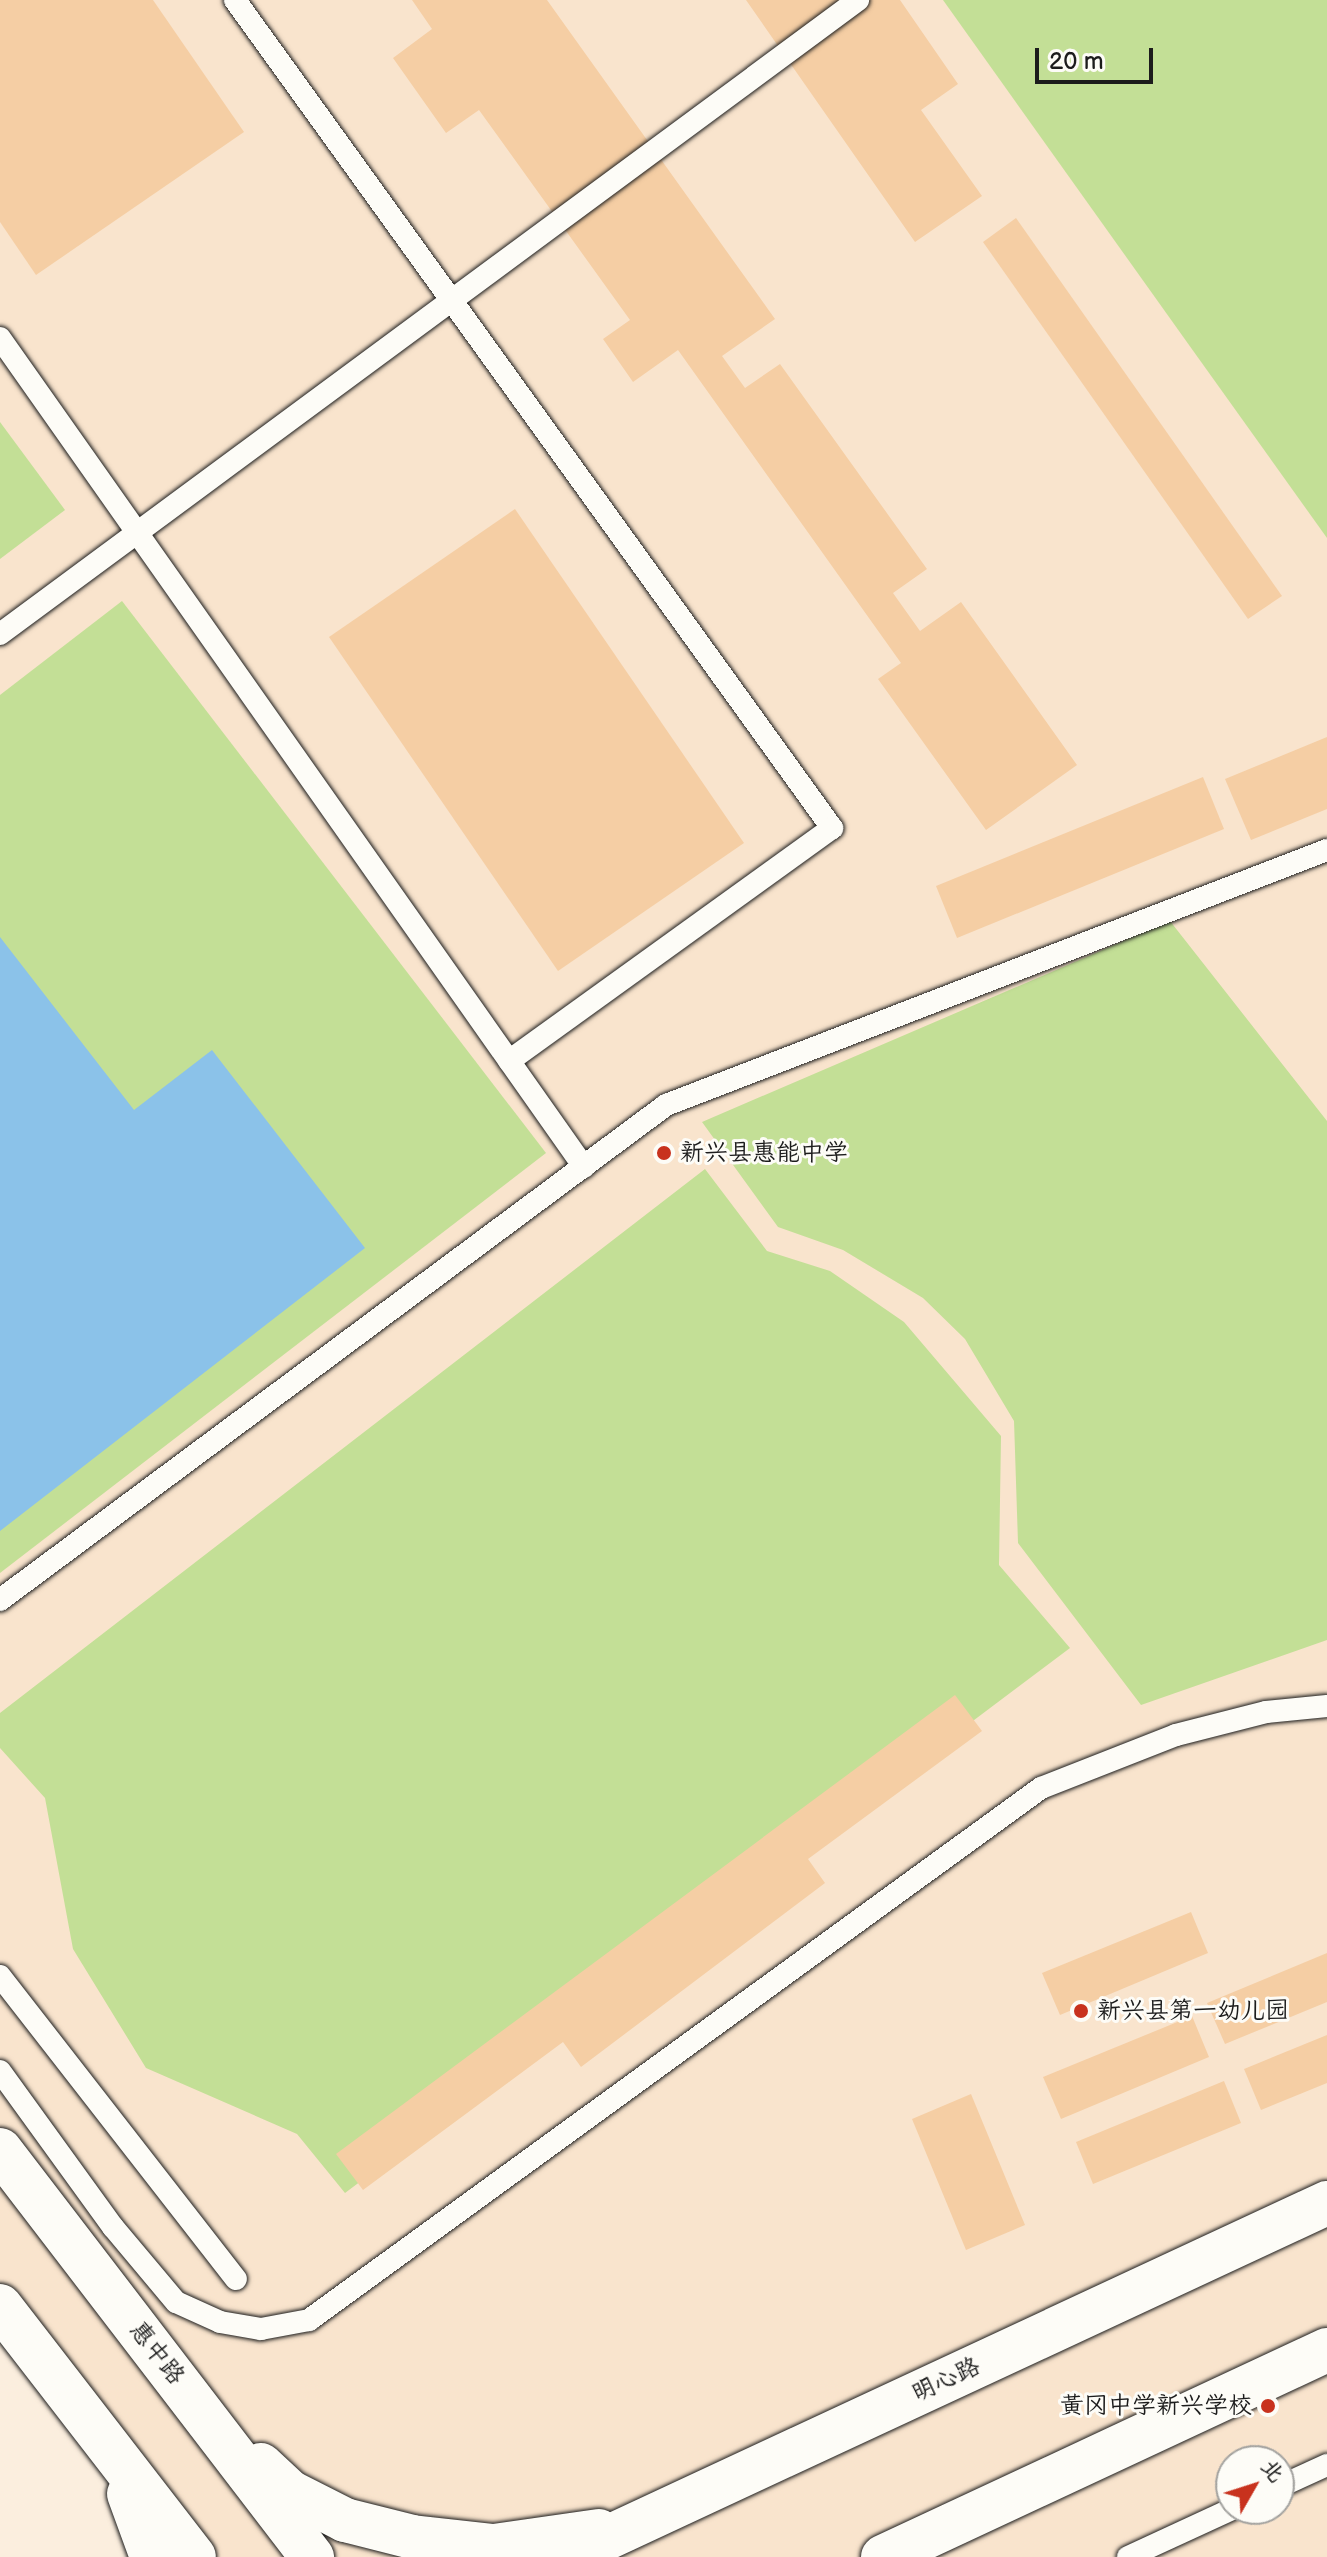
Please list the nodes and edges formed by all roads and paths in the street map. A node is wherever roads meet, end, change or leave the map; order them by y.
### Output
1 (235, 0) edge
2 (858, 0) edge
3 (452, 300) junction
4 (0, 338) edge
5 (137, 533) junction
6 (0, 634) edge
7 (1327, 850) edge
8 (509, 1061) junction
9 (584, 1167) junction
10 (0, 1600) edge
11 (1327, 1706) edge
12 (0, 1976) edge
13 (0, 2071) edge
14 (0, 2150) edge
15 (1327, 2203) edge
16 (236, 2279) dead end
17 (0, 2306) edge
18 (1327, 2350) edge
19 (189, 2396) junction
20 (112, 2451) junction
21 (1327, 2465) edge
22 (1295, 2480) edge
23 (1215, 2517) edge
24 (633, 2526) junction
25 (152, 2557) edge
26 (194, 2557) edge
27 (312, 2557) edge
28 (566, 2557) edge
29 (883, 2557) edge
30 (1128, 2557) edge

1 - 3 lane
2 - 3 lane
3 - 5 lane
3 - 8 lane
4 - 5 lane
5 - 6 lane
5 - 8 lane
7 - 9 lane
8 - 9 lane
9 - 10 lane
11 - 13 lane
12 - 16 lane
14 - 19 street, 惠中路
15 - 24 street, 明心路
17 - 20 street
18 - 29 street
19 - 24 street
19 - 27 street, 惠中路
20 - 25 street
20 - 26 street
21 - 22 lane
23 - 30 lane
24 - 28 street, 明心路

